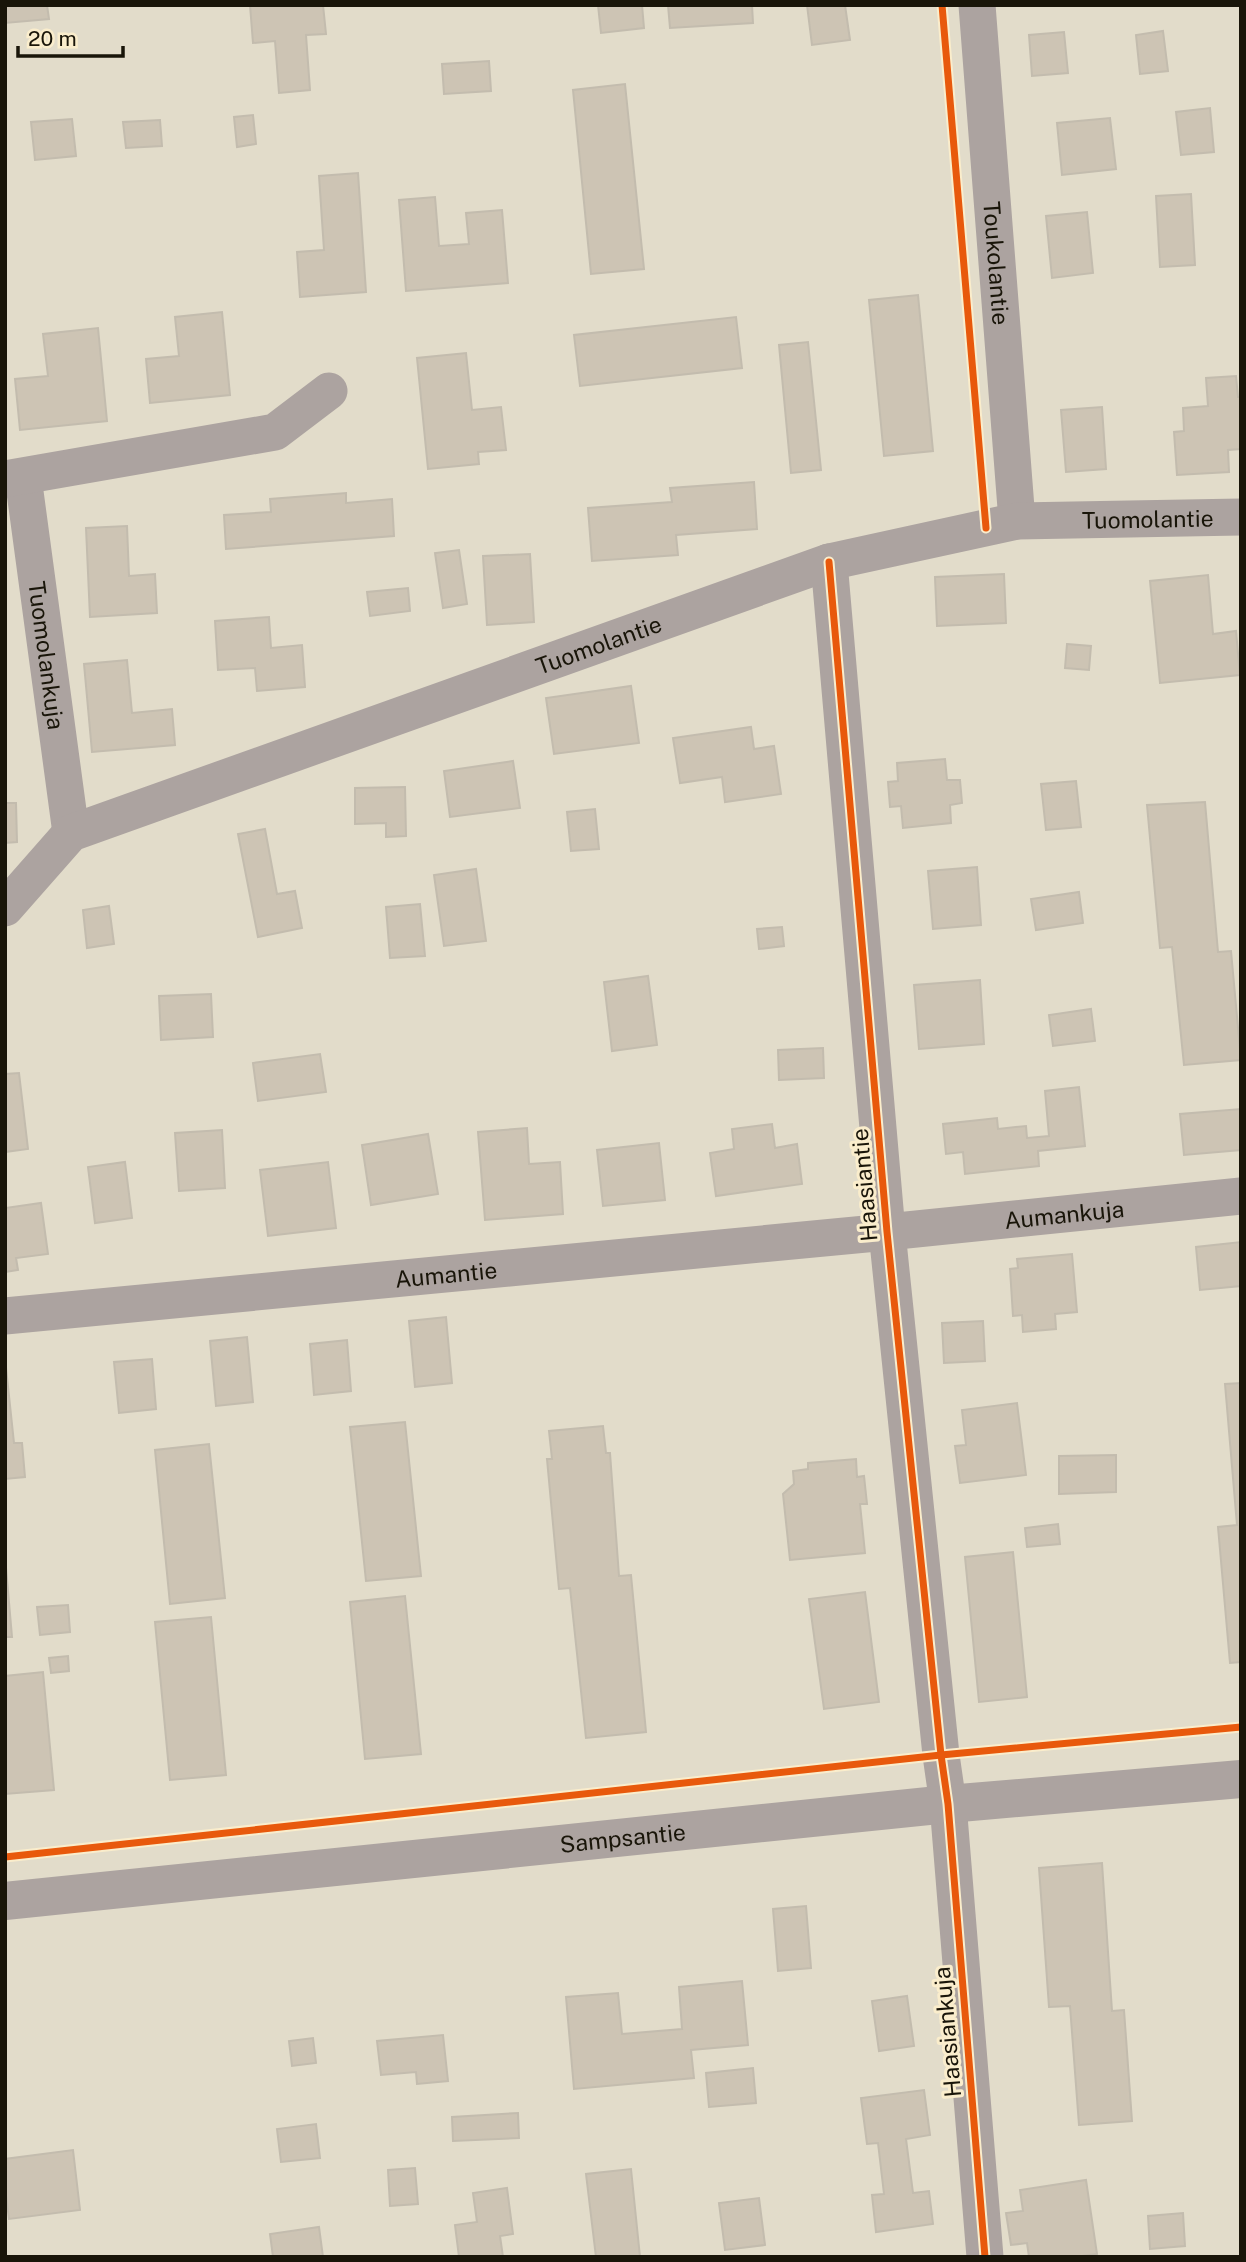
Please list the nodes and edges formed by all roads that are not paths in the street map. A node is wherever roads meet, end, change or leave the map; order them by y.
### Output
1 (977, 5) edge
2 (329, 391) dead end
3 (14, 478) edge
4 (1241, 517) edge
5 (1017, 521) junction
6 (829, 562) junction
7 (71, 833) junction
8 (5, 908) edge
9 (1241, 1196) edge
10 (887, 1232) junction
11 (5, 1316) edge
12 (1241, 1779) edge
13 (948, 1804) junction
14 (5, 1901) edge
15 (985, 2257) edge

1 - 5 street, Toukolantie
2 - 3 street, Tuomolankuja
3 - 7 street, Tuomolankuja
4 - 5 street, Tuomolantie
5 - 6 street, Tuomolantie
6 - 7 street, Tuomolantie
6 - 10 street, Haasiantie
7 - 8 street, Tuomolantie
9 - 10 street, Aumankuja
10 - 11 street, Aumantie
10 - 13 street, Haasiantie
12 - 13 street, Sampsantie
13 - 14 street, Sampsantie
13 - 15 street, Haasiankuja

